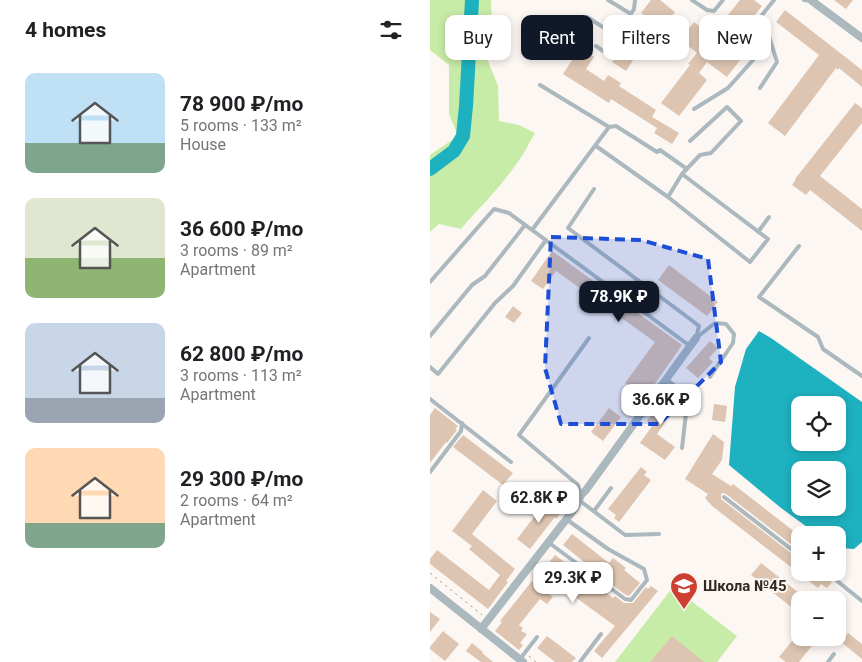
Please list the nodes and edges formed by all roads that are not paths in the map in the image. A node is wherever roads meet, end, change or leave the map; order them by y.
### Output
1 (608, 0) edge
2 (635, 0) edge
3 (692, 0) edge
4 (723, 0) edge
5 (774, 0) edge
6 (810, 0) edge
7 (631, 14) joint
8 (762, 15) edge
9 (862, 38) edge
10 (771, 43) edge
11 (596, 46) dead end
12 (603, 51) edge
13 (753, 60) edge
14 (540, 85) dead end
15 (760, 88) dead end
16 (694, 109) dead end
17 (609, 127) junction
18 (690, 141) dead end
19 (596, 146) junction
20 (687, 169) junction
21 (682, 174) junction
22 (594, 189) dead end
23 (668, 197) junction
24 (769, 217) dead end
25 (525, 225) junction
26 (532, 230) junction
27 (758, 232) junction
28 (546, 240) junction
29 (799, 246) dead end
30 (430, 282) edge
31 (430, 336) edge
32 (589, 338) dead end
33 (696, 338) junction
34 (690, 346) junction
35 (430, 367) edge
36 (862, 376) edge
37 (710, 377) dead end
38 (666, 379) junction
39 (430, 399) edge
40 (462, 423) junction
41 (682, 448) dead end
42 (511, 462) dead end
43 (430, 472) edge
44 (611, 488) dead end
45 (580, 497) junction
46 (724, 497) dead end
47 (594, 511) junction
48 (566, 519) junction
49 (659, 534) dead end
50 (548, 542) junction
51 (791, 549) edge
52 (837, 581) edge
53 (430, 588) edge
54 (862, 601) edge
55 (481, 630) junction
56 (601, 634) dead end
57 (537, 637) dead end
58 (834, 654) dead end
59 (521, 661) edge
60 (580, 662) edge
61 (828, 662) edge

1 - 7 lane
2 - 7 lane
3 - 4 lane
5 - 8 lane
6 - 9 street
10 - 15 lane
11 - 12 lane
13 - 16 lane
14 - 17 lane
17 - 19 lane
17 - 20 lane
18 - 20 lane
19 - 23 lane
19 - 26 lane
20 - 21 lane
21 - 23 lane
21 - 27 lane
22 - 33 lane
23 - 27 lane
24 - 27 lane
25 - 26 lane
25 - 30 lane
25 - 31 lane
26 - 28 lane
28 - 34 lane
28 - 35 lane
29 - 36 lane
32 - 45 lane
33 - 34 street
33 - 37 lane
34 - 38 street
38 - 41 lane
38 - 45 street
39 - 40 lane
40 - 42 lane
40 - 43 lane
44 - 47 lane
45 - 47 lane
45 - 48 street
46 - 51 lane
47 - 49 lane
48 - 50 street
48 - 50 lane
50 - 55 street
52 - 54 lane
53 - 55 street
55 - 59 street
56 - 60 lane
57 - 59 lane
58 - 61 lane

